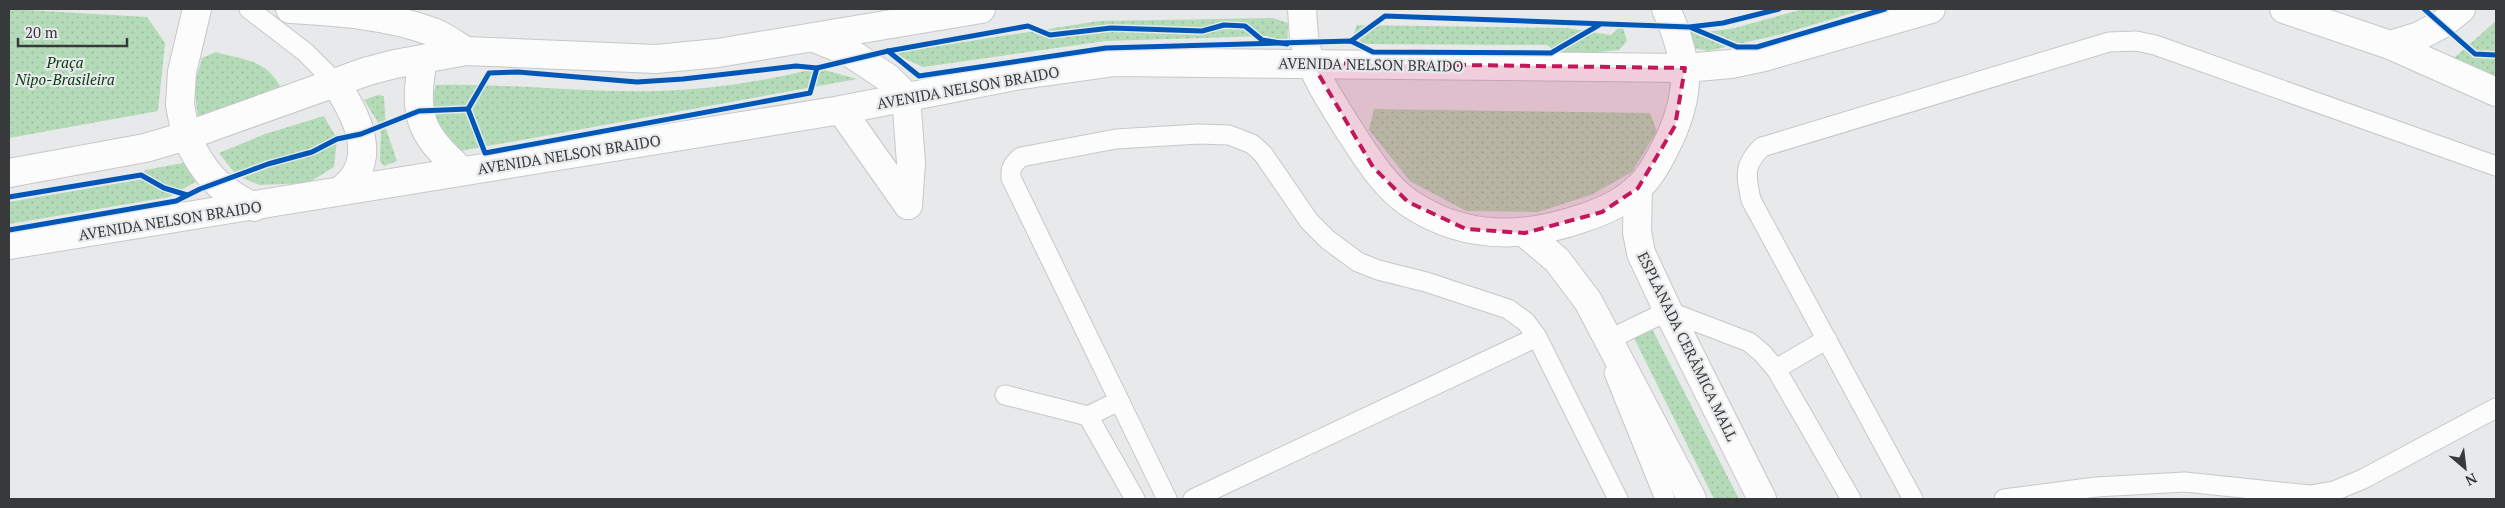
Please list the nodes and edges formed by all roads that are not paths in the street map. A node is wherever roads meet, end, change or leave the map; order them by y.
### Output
1 (197, 9) edge
2 (249, 9) edge
3 (290, 9) edge
4 (980, 9) edge
5 (1302, 9) edge
6 (1666, 9) edge
7 (1931, 9) edge
8 (2284, 9) edge
9 (2460, 9) edge
10 (814, 38) junction
11 (2390, 46) junction
12 (466, 51) junction
13 (424, 59) junction
14 (1312, 62) junction
15 (1685, 68) junction
16 (335, 82) junction
17 (2496, 92) edge
18 (906, 96) junction
19 (841, 110) junction
20 (186, 136) junction
21 (2496, 166) edge
22 (461, 170) junction
23 (9, 173) edge
24 (1638, 188) junction
25 (341, 191) junction
26 (254, 207) junction
27 (1525, 233) junction
28 (9, 245) edge
29 (1668, 311) junction
30 (1603, 330) junction
31 (1537, 337) junction
32 (1827, 340) junction
33 (1776, 369) junction
34 (1005, 396) dead end
35 (1119, 401) junction
36 (2496, 408) edge
37 (1088, 416) junction
38 (1135, 499) edge
39 (1167, 499) edge
40 (1193, 499) edge
41 (1618, 499) edge
42 (1665, 499) edge
43 (1692, 499) edge
44 (1762, 499) edge
45 (1851, 499) edge
46 (1913, 499) edge
47 (2004, 499) edge

1 - 20 main road
2 - 16 lane
3 - 12 main road
4 - 10 main road
5 - 14 main road
6 - 15 main road
7 - 15 main road, AVENIDA NELSON BRAIDO
8 - 11 main road
9 - 11 main road
10 - 12 main road
10 - 18 main road
11 - 17 main road
12 - 13 main road
13 - 16 main road
13 - 22 main road
14 - 15 main road, AVENIDA NELSON BRAIDO
14 - 18 main road, AVENIDA NELSON BRAIDO
14 - 27 main road
15 - 24 main road
16 - 20 main road
16 - 25 main road
18 - 19 main road, AVENIDA NELSON BRAIDO
18 - 19 main road
19 - 22 main road, AVENIDA NELSON BRAIDO
20 - 23 main road
20 - 26 main road
21 - 32 lane
22 - 25 main road, AVENIDA NELSON BRAIDO
24 - 27 main road
24 - 29 main road, ESPLANADA CERÂMICA MALL
25 - 26 main road, AVENIDA NELSON BRAIDO
26 - 28 main road, AVENIDA NELSON BRAIDO
27 - 30 main road
29 - 30 lane
29 - 33 lane
29 - 44 main road, ESPLANADA CERÂMICA MALL
30 - 42 lane
30 - 43 main road
31 - 35 lane
31 - 40 lane
31 - 41 lane
32 - 33 lane
32 - 46 lane
33 - 45 lane
34 - 37 lane
35 - 37 lane
35 - 39 lane
36 - 47 lane
37 - 38 lane

